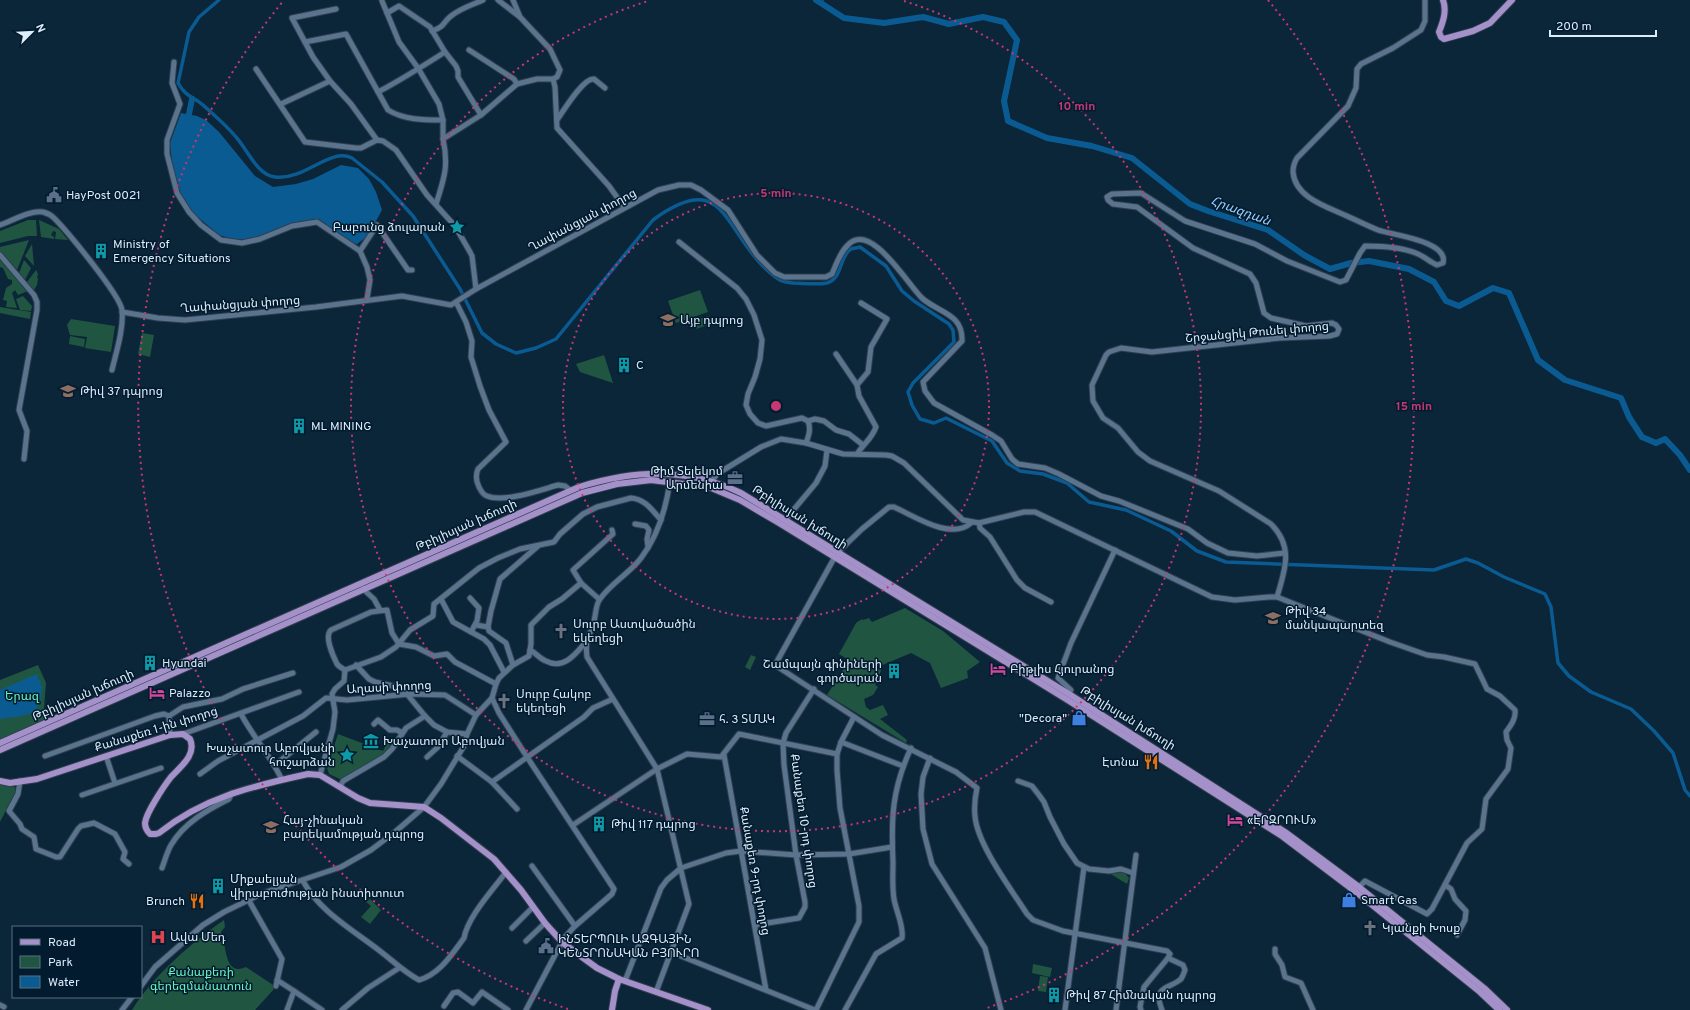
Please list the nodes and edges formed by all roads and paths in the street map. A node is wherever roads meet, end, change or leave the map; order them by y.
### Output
1 (483, 0) edge
2 (498, 0) edge
3 (513, 0) edge
4 (1424, 0) edge
5 (1443, 0) edge
6 (1512, 0) edge
7 (382, 1) dead end
8 (336, 9) dead end
9 (387, 13) junction
10 (520, 17) junction
11 (432, 31) junction
12 (306, 42) junction
13 (469, 50) dead end
14 (445, 52) junction
15 (174, 62) dead end
16 (418, 68) junction
17 (256, 69) dead end
18 (552, 79) junction
19 (330, 81) junction
20 (517, 84) junction
21 (605, 88) dead end
22 (378, 92) junction
23 (281, 104) junction
24 (481, 115) junction
25 (443, 120) junction
26 (557, 120) junction
27 (443, 139) junction
28 (376, 140) junction
29 (436, 204) junction
30 (624, 207) junction
31 (0, 226) edge
32 (679, 242) dead end
33 (360, 251) junction
34 (0, 255) edge
35 (412, 270) dead end
36 (474, 290) junction
37 (368, 299) junction
38 (457, 300) junction
39 (861, 303) dead end
40 (122, 312) junction
41 (836, 354) dead end
42 (112, 370) dead end
43 (857, 385) junction
44 (808, 421) junction
45 (806, 443) junction
46 (863, 445) junction
47 (827, 450) junction
48 (857, 454) junction
49 (24, 459) dead end
50 (711, 480) junction
51 (670, 482) junction
52 (709, 487) junction
53 (570, 490) junction
54 (661, 520) junction
55 (785, 520) junction
56 (971, 523) junction
57 (979, 523) junction
58 (635, 524) dead end
59 (612, 530) dead end
60 (538, 546) junction
61 (648, 547) junction
62 (1114, 550) junction
63 (835, 555) junction
64 (1286, 555) junction
65 (416, 562) junction
66 (581, 583) junction
67 (363, 589) junction
68 (348, 592) junction
69 (1277, 597) junction
70 (470, 598) dead end
71 (442, 599) junction
72 (599, 599) junction
73 (1051, 602) dead end
74 (380, 610) junction
75 (476, 625) junction
76 (488, 627) junction
77 (472, 632) junction
78 (585, 643) junction
79 (399, 644) junction
80 (530, 650) junction
81 (356, 665) junction
82 (512, 665) junction
83 (345, 670) junction
84 (504, 672) junction
85 (293, 673) dead end
86 (496, 684) junction
87 (814, 689) junction
88 (299, 692) dead end
89 (406, 694) junction
90 (1069, 694) junction
91 (332, 697) junction
92 (492, 698) junction
93 (614, 699) junction
94 (88, 708) junction
95 (241, 714) junction
96 (476, 715) junction
97 (169, 716) junction
98 (424, 716) junction
99 (854, 717) junction
100 (374, 724) dead end
101 (316, 732) dead end
102 (447, 732) junction
103 (402, 733) junction
104 (170, 734) junction
105 (182, 734) junction
106 (467, 734) junction
107 (257, 742) junction
108 (841, 742) junction
109 (0, 743) edge
110 (783, 743) junction
111 (910, 748) junction
112 (0, 750) edge
113 (837, 754) junction
114 (724, 755) junction
115 (45, 756) dead end
116 (106, 756) junction
117 (457, 756) junction
118 (428, 757) dead end
119 (527, 757) junction
120 (930, 758) junction
121 (275, 765) junction
122 (902, 766) junction
123 (161, 768) dead end
124 (657, 769) junction
125 (200, 774) dead end
126 (320, 775) junction
127 (0, 777) edge
128 (282, 780) junction
129 (0, 781) edge
130 (18, 781) junction
131 (1018, 781) dead end
132 (492, 782) junction
133 (115, 783) junction
134 (340, 787) junction
135 (232, 792) junction
136 (82, 795) dead end
137 (423, 807) junction
138 (517, 809) dead end
139 (573, 825) junction
140 (892, 848) junction
141 (741, 851) junction
142 (849, 854) junction
143 (796, 855) junction
144 (1136, 855) dead end
145 (129, 864) dead end
146 (532, 866) dead end
147 (1084, 867) junction
148 (162, 868) dead end
149 (681, 868) junction
150 (506, 872) junction
151 (1133, 873) junction
152 (303, 881) junction
153 (1445, 885) junction
154 (1359, 888) junction
155 (248, 899) junction
156 (533, 907) junction
157 (545, 923) junction
158 (755, 925) junction
159 (575, 926) junction
160 (512, 928) dead end
161 (1075, 934) junction
162 (1457, 935) dead end
163 (526, 941) dead end
164 (562, 942) junction
165 (1124, 943) junction
166 (1275, 949) dead end
167 (671, 952) junction
168 (1168, 958) junction
169 (399, 968) junction
170 (622, 980) junction
171 (142, 983) edge
172 (142, 983) edge
173 (766, 990) junction
174 (294, 991) junction
175 (656, 992) junction
176 (130, 998) edge
177 (444, 1006) dead end
178 (122, 1010) edge
179 (287, 1010) edge
180 (322, 1010) edge
181 (342, 1010) edge
182 (508, 1010) edge
183 (526, 1010) edge
184 (612, 1010) edge
185 (708, 1010) edge
186 (815, 1010) edge
187 (844, 1010) edge
188 (1001, 1010) edge
189 (1065, 1010) edge
190 (1116, 1010) edge
191 (1141, 1010) edge
192 (1162, 1010) edge
193 (1313, 1010) edge
194 (1499, 1010) edge
195 (1507, 1010) edge

1 - 11 street
2 - 10 street
3 - 10 street
4 - 64 street, Շրջանցիկ Թունել փողոց
5 - 6 main road
7 - 9 street
8 - 12 street
9 - 11 street
9 - 16 street
10 - 18 street
11 - 14 street
12 - 19 street
12 - 22 street
13 - 20 street
14 - 16 street
14 - 24 street
15 - 33 street
16 - 22 street
16 - 25 street
17 - 23 street
18 - 20 street
18 - 26 street
19 - 23 street
19 - 28 street
20 - 24 street
21 - 26 street
22 - 25 street
23 - 28 street
24 - 27 street
25 - 27 street
26 - 30 street
27 - 29 street
28 - 29 street
29 - 36 street
30 - 36 street, Ղափանցյան փողոց
30 - 64 street, Ղափանցյան փողոց
31 - 40 street
32 - 44 street
33 - 35 street
33 - 37 street
34 - 49 street
36 - 38 street, Ղափանցյան փողոց
37 - 38 street, Ղափանցյան փողոց
37 - 40 street, Ղափանցյան փողոց
38 - 53 street
39 - 43 street
40 - 42 street
41 - 43 street
43 - 46 street
44 - 45 street
44 - 46 street
45 - 47 street
45 - 50 street
46 - 48 street
47 - 48 street
47 - 55 street
48 - 56 street
50 - 52 street
50 - 53 main road, Թբիլիսյան խճուղի
50 - 55 main road, Թբիլիսյան խճուղի
51 - 52 main road, Թբիլիսյան խճուղի
51 - 54 street
51 - 65 main road, Թբիլիսյան խճուղի
52 - 63 main road, Թբիլիսյան խճուղի
53 - 65 main road, Թբիլիսյան խճուղի
54 - 60 street
54 - 61 street
55 - 63 main road, Թբիլիսյան խճուղի
56 - 57 street
56 - 63 street
57 - 62 street
57 - 73 street
58 - 61 street
59 - 66 street
60 - 71 street
60 - 76 street
61 - 72 street
62 - 69 street
62 - 90 street
63 - 87 street
63 - 90 main road, Թբիլիսյան խճուղի
63 - 194 main road, Թբիլիսյան խճուղի
64 - 69 street, Շրջանցիկ Թունել փողոց
65 - 67 main road, Թբիլիսյան խճուղի
65 - 68 main road, Թբիլիսյան խճուղի
66 - 72 street
66 - 80 street
67 - 68 main road, Թբիլիսյան խճուղի
67 - 74 street
68 - 94 main road, Թբիլիսյան խճուղի
69 - 153 street
70 - 75 street
71 - 77 street
71 - 79 street
72 - 78 street
74 - 79 street
74 - 83 street
75 - 76 street
75 - 77 street
76 - 82 street
77 - 84 street
78 - 80 street
78 - 93 street
79 - 81 street
79 - 86 street
80 - 82 street
81 - 83 street
81 - 89 street
82 - 84 street
83 - 91 street
84 - 86 street
85 - 97 street
86 - 92 street
87 - 99 street
87 - 110 street, Քանաքեռ 10-րդ փողոց
88 - 95 street, Քանաքեռ 1-ին փողոց
89 - 91 street, Աղասի փողոց
89 - 96 street, Աղասի փողոց
89 - 98 street
90 - 154 main road, Թբիլիսյան խճուղի
91 - 107 street, Աղասի փողոց
91 - 126 street
92 - 96 street
92 - 119 street
93 - 119 street
93 - 124 street
94 - 109 main road, Թբիլիսյան խճուղի
94 - 112 main road, Թբիլիսյան խճուղի
95 - 105 street, Քանաքեռ 1-ին փողոց
95 - 107 street
96 - 106 street
97 - 104 street
97 - 115 street
98 - 102 street
98 - 103 street
99 - 108 street
99 - 111 street
100 - 103 street
101 - 121 street
102 - 106 street
102 - 118 street
103 - 134 street
104 - 105 main road, Քանաքեռ 1-ին փողոց
104 - 116 main road, Քանաքեռ 1-ին փողոց
105 - 135 main road
106 - 117 street
107 - 121 street
107 - 125 street, Աղասի փողոց
108 - 113 street
108 - 122 street
110 - 113 street
110 - 114 street
110 - 143 street, Քանաքեռ 10-րդ փողոց
111 - 120 street
111 - 122 street
113 - 142 street
114 - 124 street
114 - 141 street, Քանաքեռ 9-րդ փողոց
116 - 130 main road, Քանաքեռ 1-ին փողոց
116 - 133 street
117 - 132 street
117 - 137 street
119 - 132 street
119 - 139 street
120 - 161 street
120 - 188 street
121 - 128 street
122 - 140 street
123 - 133 street
124 - 139 street
124 - 149 street
126 - 128 main road
126 - 134 main road
127 - 130 main road, Քանաքեռ 1-ին փողոց
128 - 135 main road
129 - 130 main road, Քանաքեռ 1-ին փողոց
130 - 145 street
131 - 147 street
132 - 138 street
133 - 136 street
134 - 137 main road
135 - 148 street
137 - 150 main road
137 - 152 street
137 - 171 street
139 - 159 street
140 - 142 street
140 - 187 street
141 - 143 street
141 - 149 street
141 - 158 street, Քանաքեռ 9-րդ փողոց
142 - 143 street
142 - 186 street
143 - 158 street, Քանաքեռ 10-րդ փողոց
144 - 151 street
146 - 159 street
147 - 151 street
147 - 161 street
149 - 167 street
149 - 170 street
150 - 156 main road
150 - 169 street
151 - 165 street
152 - 155 street
152 - 169 street
153 - 154 street
153 - 162 street
154 - 195 main road, Թբիլիսյան խճուղի
155 - 172 street
155 - 174 street
156 - 157 main road
156 - 160 street
157 - 163 street
157 - 164 main road
158 - 173 street, Քանաքեռ 9-րդ փողոց
159 - 164 street
161 - 165 street
161 - 189 street
164 - 170 main road
164 - 183 street
165 - 168 street
165 - 190 street
166 - 193 street
167 - 173 street
167 - 175 street
168 - 191 street
168 - 192 street
169 - 181 street
170 - 175 main road
170 - 184 main road
173 - 186 street
174 - 179 street
174 - 180 street
175 - 185 main road
176 - 178 street
177 - 182 street

